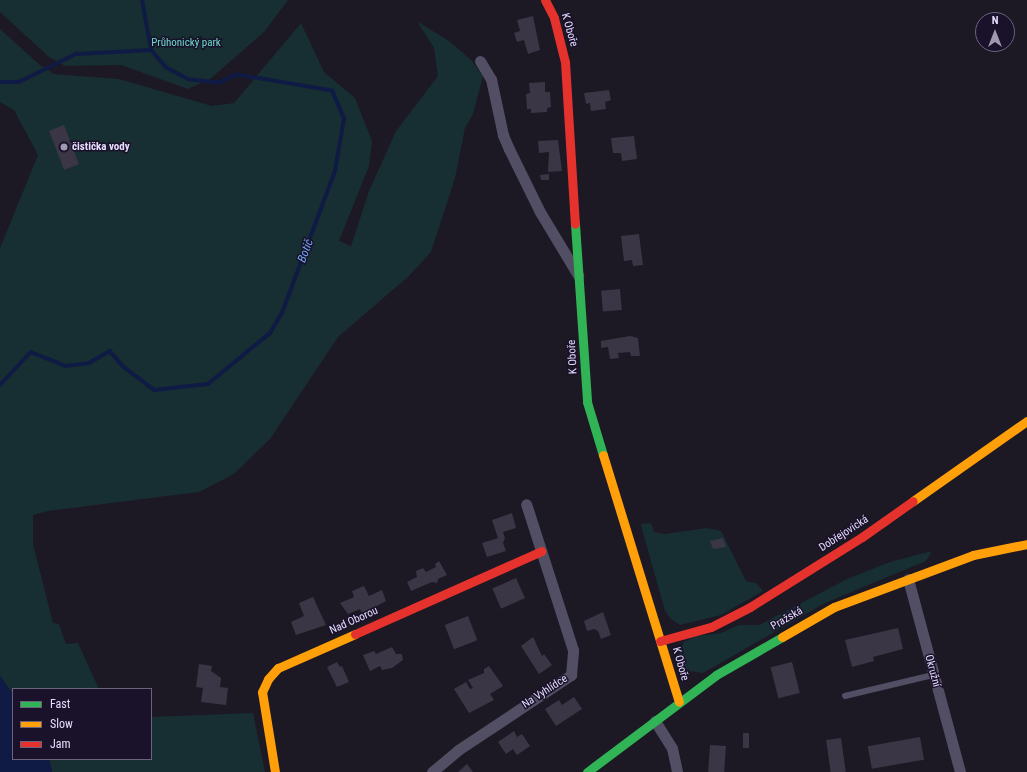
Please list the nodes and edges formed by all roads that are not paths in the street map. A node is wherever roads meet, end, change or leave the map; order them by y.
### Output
1 (546, 0) edge
2 (480, 61) dead end
3 (580, 279) junction
4 (1027, 421) edge
5 (526, 504) dead end
6 (1027, 544) edge
7 (541, 551) junction
8 (908, 579) junction
9 (660, 641) junction
10 (933, 675) junction
11 (845, 696) dead end
12 (679, 702) junction
13 (655, 721) junction
14 (959, 768) edge
15 (275, 772) edge
16 (432, 772) edge
17 (587, 772) edge
18 (677, 772) edge

1 - 3 street, K Oboře
2 - 3 street
3 - 9 street, K Oboře
4 - 9 street, Dobřejovická
5 - 7 street, Na Vyhlídce
6 - 8 street, Pražská
7 - 15 street, Nad Oborou
7 - 16 street, Na Vyhlídce
8 - 10 street, Okružní
8 - 12 street, Pražská
9 - 12 street, K Oboře
10 - 11 lane
10 - 14 street, Okružní
12 - 13 street, Pražská
13 - 17 street, Pražská
13 - 18 street

